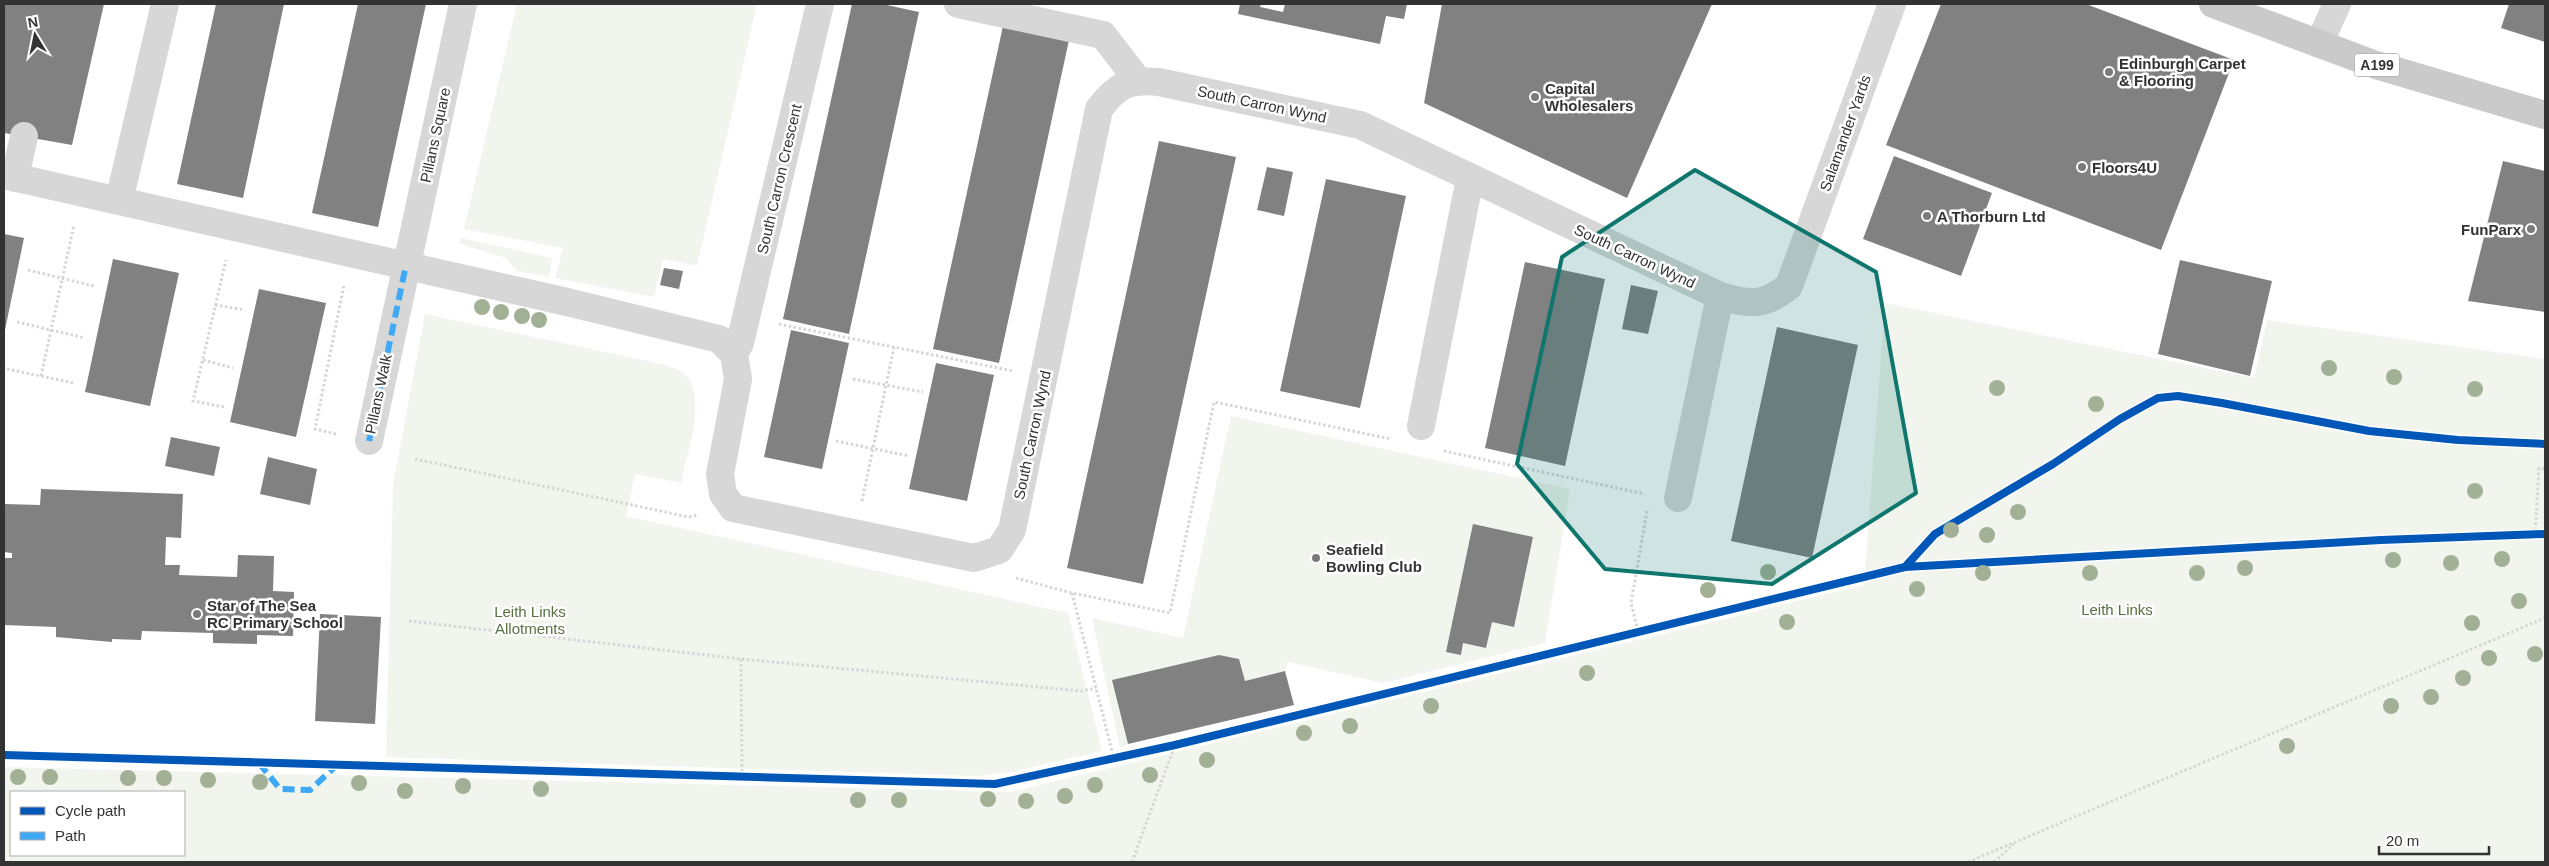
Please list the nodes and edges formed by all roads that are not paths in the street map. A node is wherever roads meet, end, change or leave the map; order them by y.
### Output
1 (165, 4) edge
2 (463, 4) edge
3 (820, 4) edge
4 (958, 4) edge
5 (1892, 4) edge
6 (2213, 4) edge
7 (2337, 4) edge
8 (2319, 44) junction
9 (1137, 79) junction
10 (2545, 115) edge
11 (24, 136) dead end
12 (10, 176) edge
13 (1470, 178) junction
14 (119, 201) junction
15 (1798, 262) joint
16 (406, 265) junction
17 (1720, 296) junction
18 (734, 354) junction
19 (1421, 426) dead end
20 (369, 441) road end
21 (1678, 498) dead end

1 - 14 street
2 - 16 street, Pillans Square
3 - 18 street, South Carron Crescent
4 - 9 street
5 - 15 street, Salamander Yards
6 - 8 main road, A199
7 - 8 street
8 - 10 main road, A199
9 - 13 street, South Carron Wynd
9 - 18 street, South Carron Wynd
11 - 12 street
12 - 14 street
13 - 17 street, South Carron Wynd
13 - 19 street
14 - 16 street
15 - 17 street, South Carron Wynd
16 - 18 street
16 - 20 street, Pillans Walk
17 - 21 street

